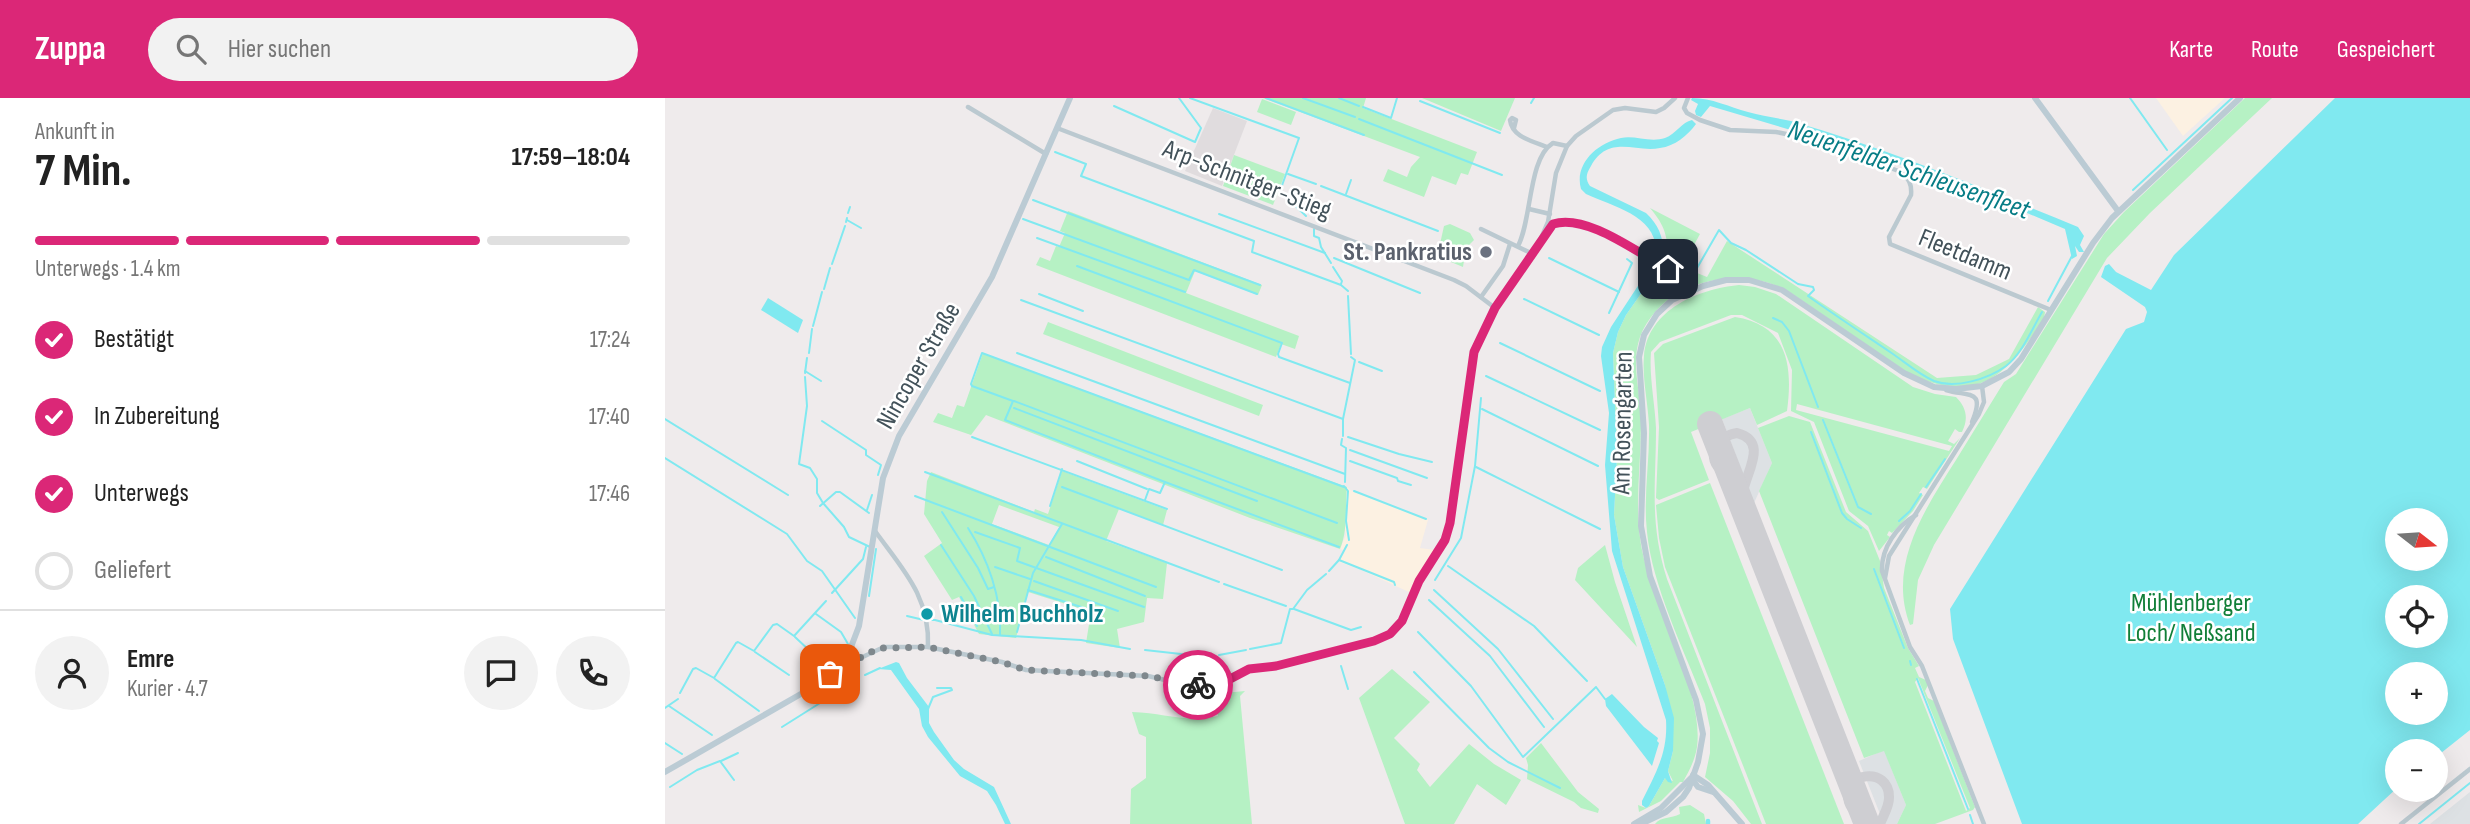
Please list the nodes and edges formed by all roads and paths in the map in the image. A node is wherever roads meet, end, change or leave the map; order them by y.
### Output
1 (1070, 98) edge
2 (1675, 98) edge
3 (1688, 98) edge
4 (2035, 98) edge
5 (2240, 98) edge
6 (968, 107) dead end
7 (1057, 128) junction
8 (1514, 128) dead end
9 (1567, 146) junction
10 (1546, 147) junction
11 (1046, 154) junction
12 (1529, 209) junction
13 (2118, 211) junction
14 (1550, 214) junction
15 (1481, 229) dead end
16 (1539, 243) junction
17 (1510, 244) junction
18 (1518, 246) junction
19 (1533, 254) junction
20 (1668, 269) dead end
21 (1481, 297) junction
22 (1495, 308) junction
23 (2052, 310) junction
24 (1982, 386) junction
25 (1944, 389) junction
26 (1966, 436) junction
27 (1916, 515) junction
28 (873, 529) junction
29 (1886, 585) junction
30 (928, 647) junction
31 (843, 662) junction
32 (2470, 769) edge
33 (665, 772) edge
34 (1692, 777) junction
35 (1704, 790) junction
36 (1713, 792) junction
37 (1683, 797) junction
38 (1634, 824) edge
39 (1641, 824) edge
40 (1742, 824) edge
41 (1984, 824) edge
42 (2401, 824) edge

1 - 7 main road, Nincoper Straße
2 - 9 street
3 - 23 street, Fleetdamm
4 - 13 main road
5 - 13 main road, Am Rosengarten
6 - 11 street
7 - 11 main road, Nincoper Straße
7 - 21 street, Arp-Schnitger-Stieg
8 - 10 street
9 - 10 street
9 - 14 street
10 - 12 street
11 - 28 main road, Nincoper Straße
12 - 14 street
12 - 18 street
13 - 23 main road, Am Rosengarten
14 - 16 street
15 - 17 street
16 - 19 street
16 - 20 street
17 - 18 street
17 - 21 street
18 - 19 street
19 - 22 street
21 - 22 street, Arp-Schnitger-Stieg
22 - 30 street
23 - 24 main road, Am Rosengarten
24 - 25 main road, Am Rosengarten
24 - 26 street
25 - 26 street
25 - 34 main road, Am Rosengarten
26 - 27 street
27 - 29 street
27 - 29 street
28 - 30 street
28 - 31 main road, Nincoper Straße
29 - 41 street
30 - 31 street
31 - 33 main road
32 - 42 street
34 - 35 main road
34 - 36 main road
34 - 37 main road, Am Rosengarten
34 - 38 main road
35 - 36 main road
35 - 37 main road
36 - 40 main road
37 - 39 main road

